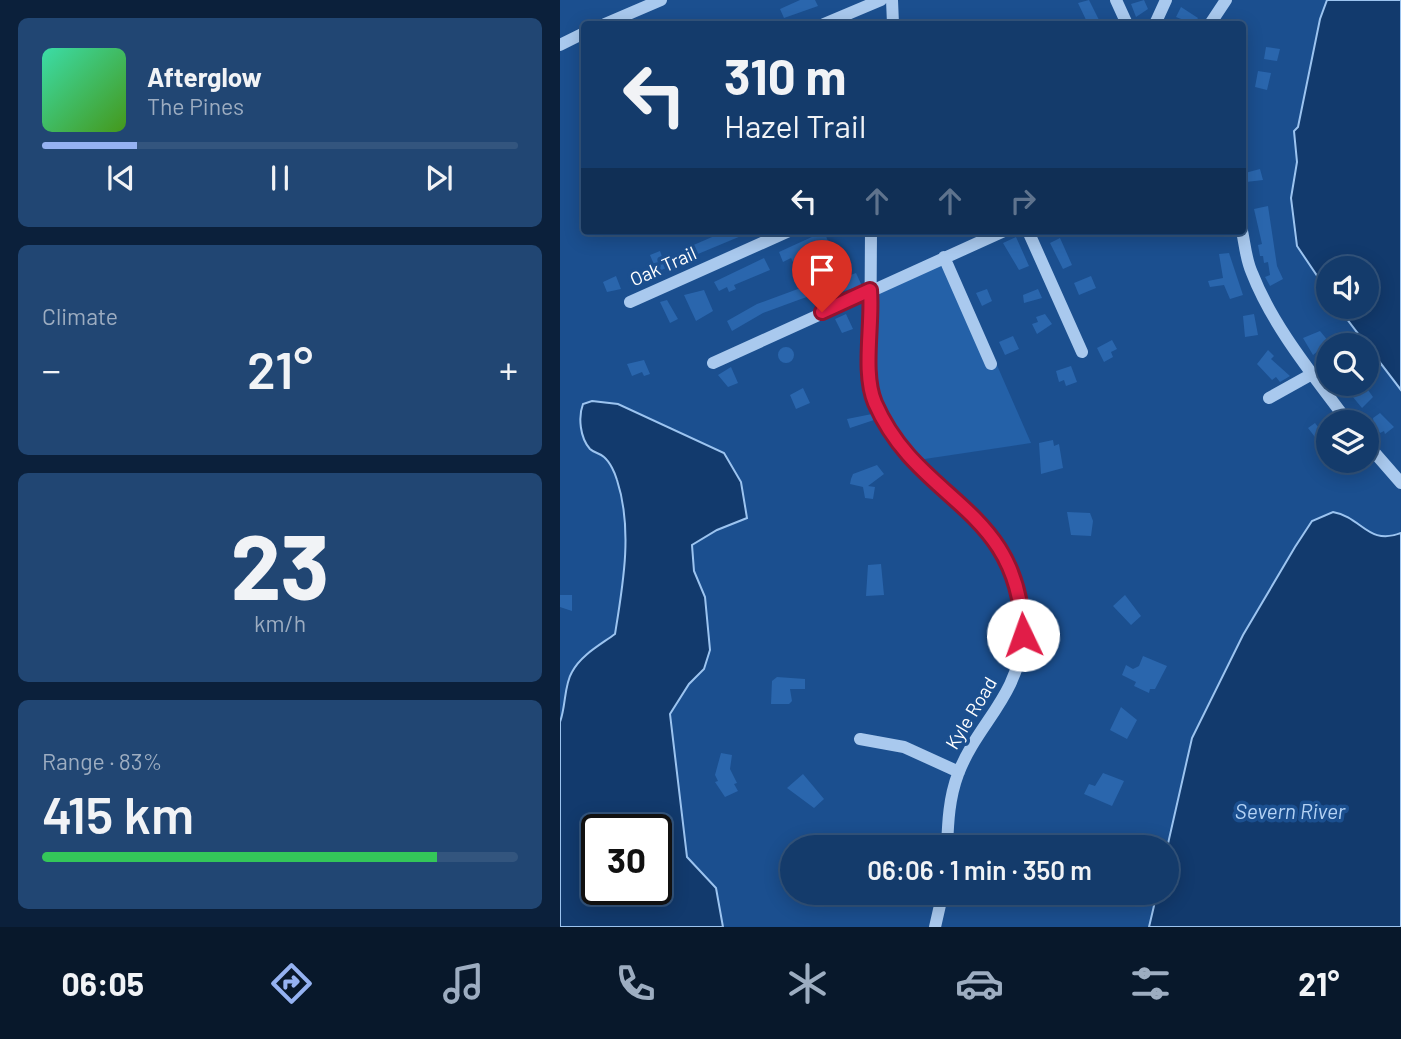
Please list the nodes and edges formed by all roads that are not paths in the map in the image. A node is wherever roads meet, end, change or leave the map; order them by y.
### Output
1 (661, 0) edge
2 (881, 0) edge
3 (892, 0) edge
4 (1116, 0) edge
5 (1166, 0) edge
6 (1226, 0) edge
7 (640, 4) edge
8 (610, 21) edge
9 (831, 21) edge
10 (893, 21) edge
11 (1126, 21) edge
12 (1157, 21) edge
13 (1212, 21) edge
14 (581, 34) edge
15 (560, 45) edge
16 (780, 235) edge
17 (871, 235) edge
18 (995, 235) edge
19 (1030, 235) edge
20 (1243, 235) edge
21 (944, 257) junction
22 (870, 290) junction
23 (630, 302) dead end
24 (1082, 352) dead end
25 (713, 363) dead end
26 (991, 364) dead end
27 (1312, 374) junction
28 (1269, 398) dead end
29 (1339, 410) edge
30 (1379, 458) edge
31 (1401, 483) edge
32 (860, 739) dead end
33 (959, 772) junction
34 (948, 835) edge
35 (940, 905) edge
36 (935, 927) edge

1 - 7 street
2 - 9 street
3 - 10 street
4 - 11 street
5 - 12 street
6 - 13 street
7 - 8 street
14 - 15 street
16 - 23 street, Oak Trail
17 - 22 street, Kyle Road
18 - 21 street
19 - 24 street
20 - 27 street
21 - 22 street
21 - 26 street
22 - 25 street
22 - 33 street, Kyle Road
27 - 28 street
27 - 29 street
30 - 31 street
32 - 33 street
33 - 34 street, Kyle Road
35 - 36 street

